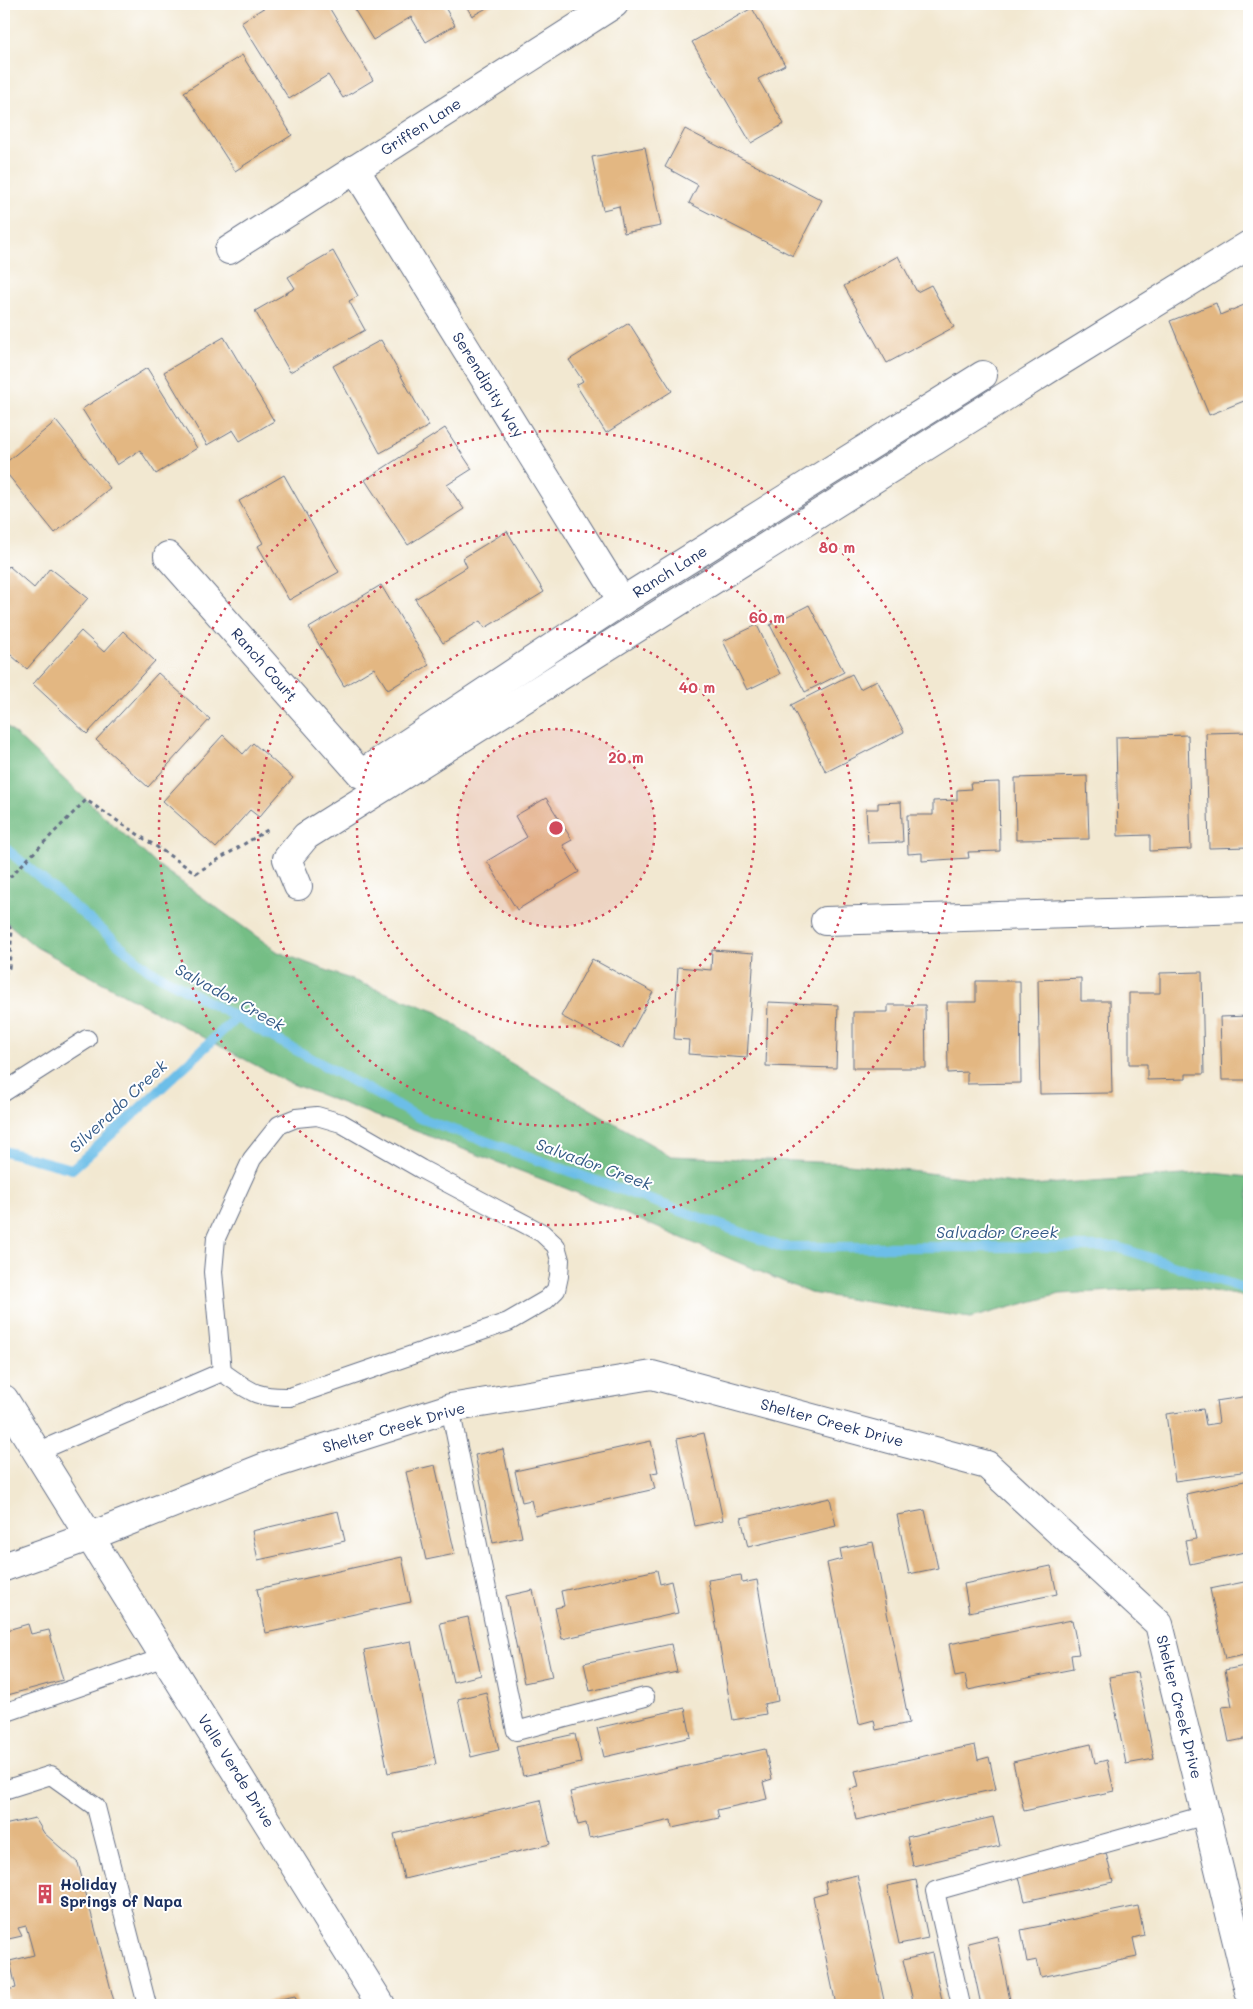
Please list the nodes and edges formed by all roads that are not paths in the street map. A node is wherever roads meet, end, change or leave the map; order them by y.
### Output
1 (614, 4) edge
2 (354, 169) junction
3 (1249, 246) edge
4 (229, 250) dead end
5 (983, 376) dead end
6 (168, 556) dead end
7 (622, 602) junction
8 (361, 774) joint
9 (298, 886) dead end
10 (1249, 909) edge
11 (825, 921) dead end
12 (87, 1039) dead end
13 (4, 1092) edge
14 (222, 1372) junction
15 (4, 1399) edge
16 (450, 1408) junction
17 (37, 1452) junction
18 (90, 1536) junction
19 (4, 1567) edge
20 (165, 1657) junction
21 (646, 1697) dead end
22 (4, 1713) edge
23 (4, 1790) edge
24 (1206, 1815) junction
25 (1249, 1991) edge
26 (147, 2005) edge
27 (381, 2005) edge
28 (961, 2005) edge

1 - 2 street, Griffen Lane
2 - 4 street, Griffen Lane
2 - 7 street, Serendipity Way
3 - 9 street
5 - 7 street, Ranch Lane
6 - 8 street, Ranch Court
7 - 8 street, Ranch Lane
10 - 11 street
12 - 13 lane
14 - 14 lane
14 - 17 lane
15 - 17 street, Valle Verde Drive
16 - 18 street, Shelter Creek Drive
16 - 21 lane
16 - 24 street, Shelter Creek Drive
17 - 18 street, Valle Verde Drive
18 - 19 street, Shelter Creek Drive
18 - 20 street, Valle Verde Drive
20 - 22 lane
20 - 27 street, Valle Verde Drive
23 - 26 lane
24 - 25 street, Shelter Creek Drive
24 - 28 lane

